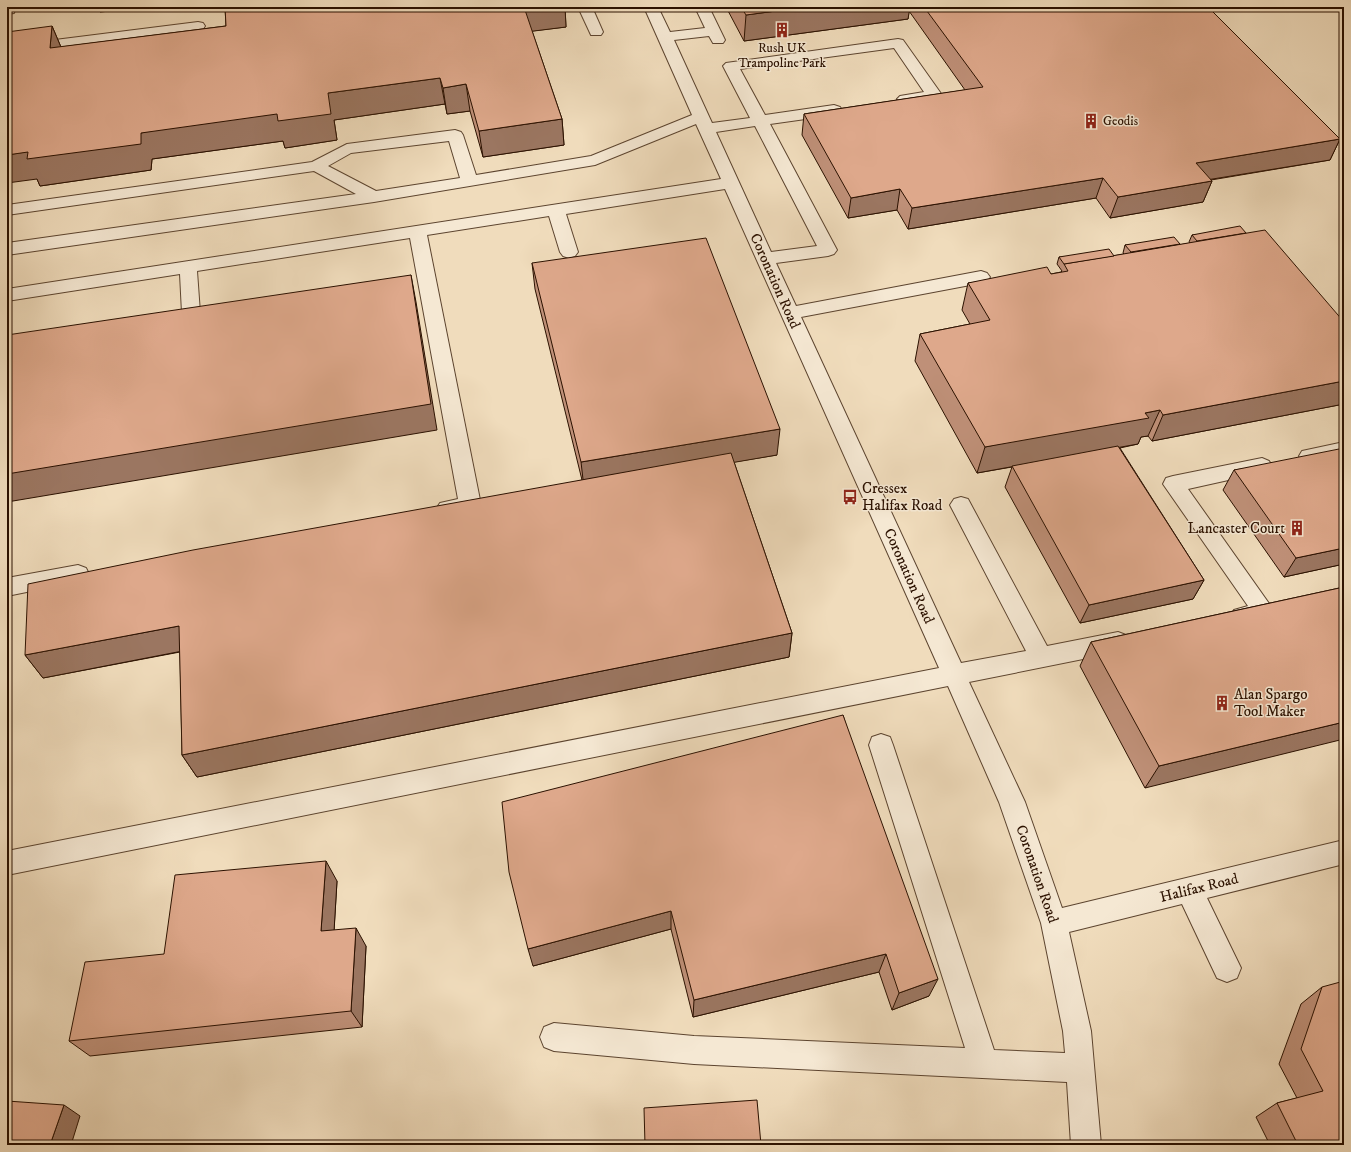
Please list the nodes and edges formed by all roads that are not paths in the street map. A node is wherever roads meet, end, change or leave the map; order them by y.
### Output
1 (585, 7) edge
2 (651, 7) edge
3 (702, 7) edge
4 (198, 26) dead end
5 (596, 32) dead end
6 (665, 37) junction
7 (7, 50) edge
8 (889, 102) edge
9 (851, 107) edge
10 (760, 121) junction
11 (703, 123) junction
12 (316, 166) junction
13 (469, 180) junction
14 (730, 183) junction
15 (374, 197) junction
16 (7, 210) edge
17 (556, 210) junction
18 (417, 231) junction
19 (7, 249) edge
20 (569, 252) dead end
21 (765, 259) junction
22 (188, 267) junction
23 (981, 277) dead end
24 (7, 295) edge
25 (191, 313) edge
26 (790, 313) junction
27 (1344, 449) edge
28 (960, 505) dead end
29 (431, 512) edge
30 (93, 572) edge
31 (7, 587) edge
32 (1225, 620) edge
33 (1141, 638) edge
34 (1041, 658) junction
35 (954, 676) junction
36 (881, 745) dead end
37 (1344, 852) edge
38 (7, 863) edge
39 (1189, 890) junction
40 (1054, 923) junction
41 (1227, 968) dead end
42 (554, 1037) dead end
43 (984, 1063) junction
44 (1080, 1068) junction
45 (1086, 1145) edge

1 - 5 street
2 - 6 street, Coronation Road
3 - 6 street
4 - 7 street
6 - 11 street, Coronation Road
8 - 10 street
9 - 10 street
10 - 11 street
10 - 21 street
11 - 13 street
11 - 14 street, Coronation Road
12 - 13 street
12 - 15 street
12 - 16 street
13 - 15 street
14 - 17 street
14 - 21 street, Coronation Road
15 - 19 street
17 - 18 street
17 - 20 street
18 - 22 street
18 - 29 street
21 - 26 street, Coronation Road
22 - 24 street
22 - 25 street
23 - 26 street
26 - 35 street, Coronation Road
27 - 32 street
28 - 34 street
30 - 31 street
33 - 34 street
34 - 35 street
35 - 38 street
35 - 40 street, Coronation Road
36 - 43 street
37 - 39 street, Halifax Road
39 - 40 street, Halifax Road
39 - 41 street
40 - 44 street, Coronation Road
42 - 43 street
43 - 44 street
44 - 45 street, Coronation Road

